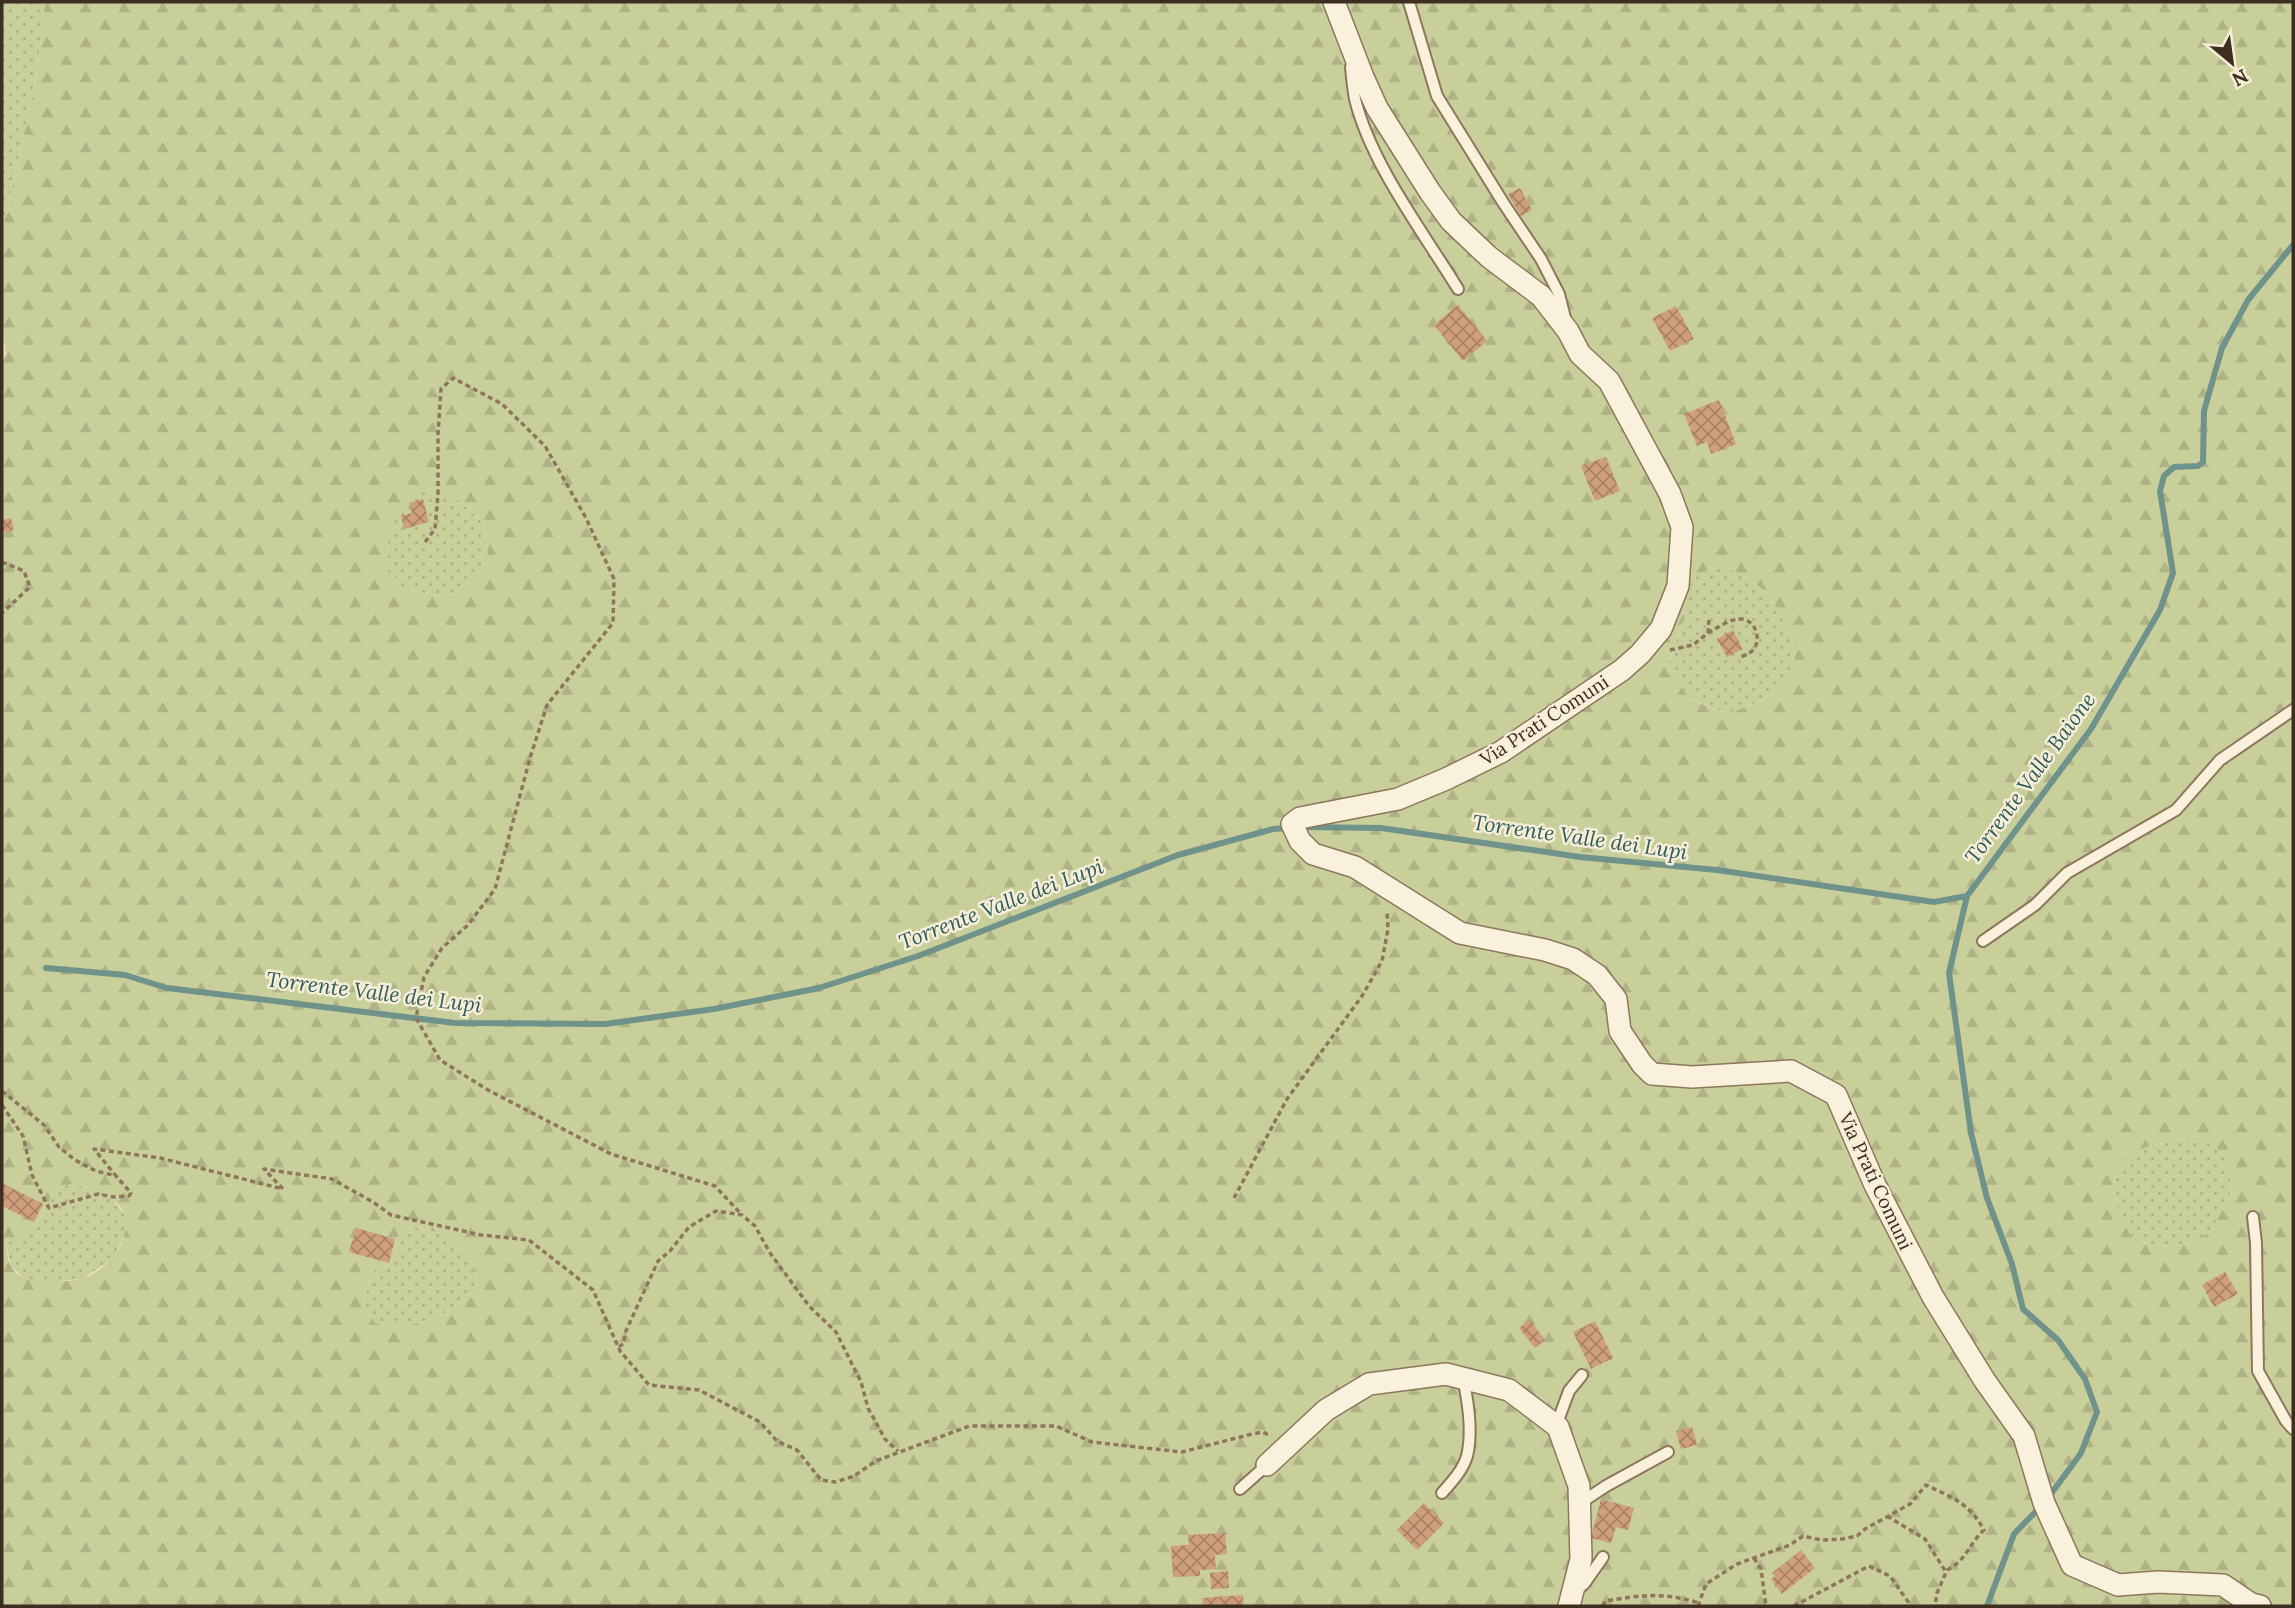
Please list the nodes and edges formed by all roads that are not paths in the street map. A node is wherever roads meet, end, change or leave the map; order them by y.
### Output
1 (1335, 2) edge
2 (1409, 2) edge
3 (1349, 42) junction
4 (1458, 289) dead end
5 (1568, 331) junction
6 (2293, 710) edge
7 (1983, 941) dead end
8 (2253, 1217) dead end
9 (1582, 1376) dead end
10 (1463, 1378) junction
11 (1556, 1426) junction
12 (2293, 1429) edge
13 (1668, 1452) dead end
14 (1267, 1465) joint
15 (1240, 1489) dead end
16 (1442, 1493) dead end
17 (1579, 1504) junction
18 (1603, 1557) dead end
19 (1571, 1600) edge
20 (2252, 1606) edge

1 - 3 street, Via Prati Comuni
2 - 5 lane
3 - 4 lane
3 - 5 street, Via Prati Comuni
5 - 20 street, Via Prati Comuni
6 - 7 lane
8 - 12 lane
9 - 11 lane
10 - 11 street
10 - 14 street
10 - 16 lane
11 - 17 street
13 - 17 lane
14 - 15 lane
17 - 19 street
18 - 19 lane

